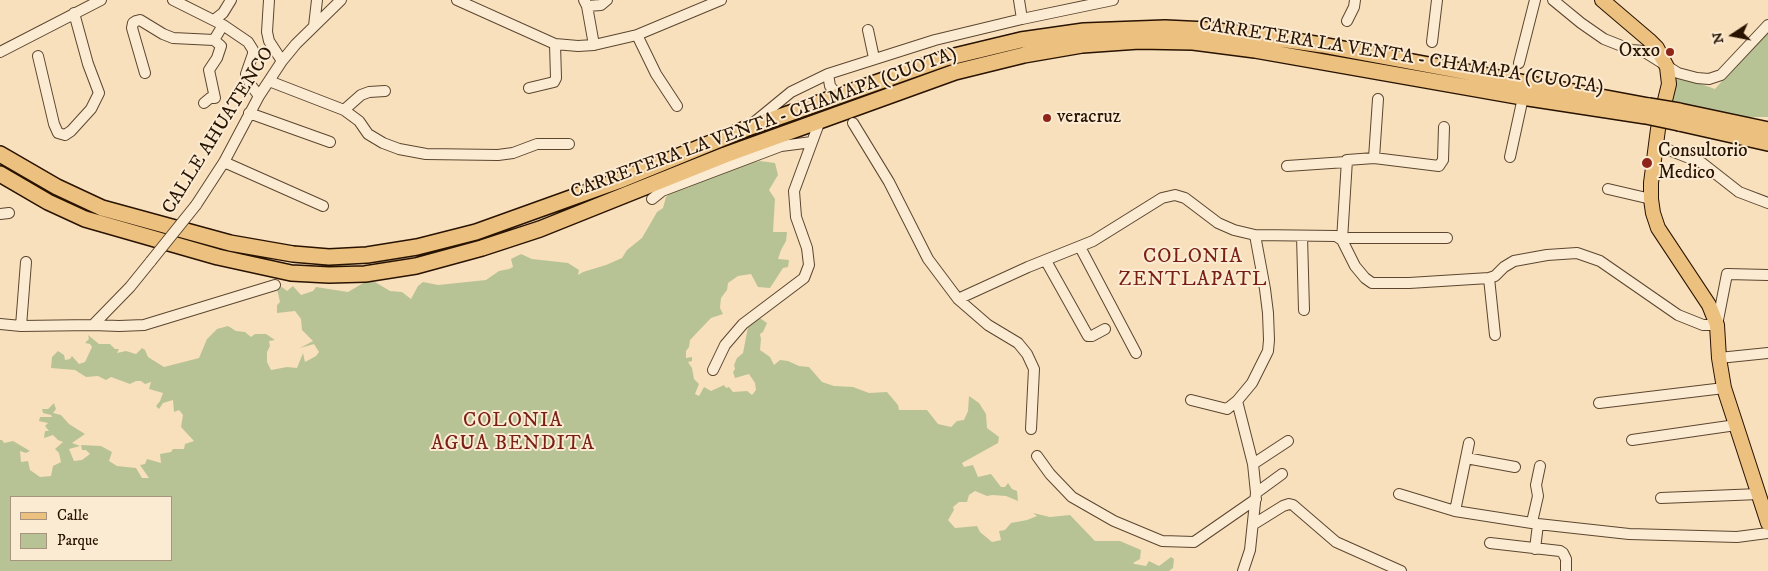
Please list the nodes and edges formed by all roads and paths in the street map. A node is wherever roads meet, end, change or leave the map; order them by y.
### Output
1 (101, 0) edge
2 (173, 0) edge
3 (231, 0) edge
4 (269, 0) edge
5 (317, 0) edge
6 (341, 0) edge
7 (456, 0) edge
8 (608, 0) edge
9 (721, 0) edge
10 (1019, 0) edge
11 (1113, 0) edge
12 (1355, 0) edge
13 (1437, 0) edge
14 (1535, 0) edge
15 (1553, 0) edge
16 (1602, 0) edge
17 (586, 3) edge
18 (74, 13) junction
19 (1022, 19) junction
20 (1347, 21) dead end
21 (218, 22) junction
22 (1768, 25) edge
23 (314, 26) junction
24 (868, 30) dead end
25 (637, 35) junction
26 (214, 40) junction
27 (1432, 42) dead end
28 (555, 44) junction
29 (594, 45) junction
30 (0, 52) edge
31 (38, 56) dead end
32 (874, 58) junction
33 (282, 61) junction
34 (1519, 63) dead end
35 (1667, 67) junction
36 (145, 73) dead end
37 (828, 74) junction
38 (269, 81) junction
39 (529, 88) dead end
40 (831, 91) dead end
41 (386, 92) dead end
42 (259, 96) junction
43 (1378, 99) dead end
44 (1522, 102) dead end
45 (204, 103) dead end
46 (677, 106) dead end
47 (344, 110) junction
48 (1648, 111) junction
49 (249, 113) junction
50 (1679, 117) junction
51 (1715, 119) junction
52 (1768, 120) edge
53 (853, 123) dead end
54 (818, 126) dead end
55 (1444, 127) dead end
56 (745, 129) junction
57 (1768, 130) edge
58 (330, 142) dead end
59 (812, 142) junction
60 (1768, 143) edge
61 (569, 144) dead end
62 (1656, 145) junction
63 (0, 154) edge
64 (1510, 157) dead end
65 (1374, 158) junction
66 (224, 162) junction
67 (1346, 162) junction
68 (1287, 166) dead end
69 (0, 174) edge
70 (1608, 188) dead end
71 (652, 199) dead end
72 (1651, 199) junction
73 (1768, 203) edge
74 (324, 206) dead end
75 (1255, 236) junction
76 (1302, 236) junction
77 (1447, 238) dead end
78 (1342, 240) junction
79 (1080, 247) junction
80 (1046, 260) junction
81 (26, 262) dead end
82 (1768, 275) edge
83 (1489, 278) junction
84 (275, 286) dead end
85 (958, 298) junction
86 (1304, 310) dead end
87 (0, 324) edge
88 (93, 325) junction
89 (1717, 325) junction
90 (20, 326) junction
91 (1105, 329) dead end
92 (1495, 335) dead end
93 (1136, 353) dead end
94 (1768, 353) edge
95 (1719, 358) junction
96 (714, 370) dead end
97 (1724, 388) junction
98 (1191, 400) dead end
99 (1237, 401) junction
100 (1599, 403) dead end
101 (1736, 425) junction
102 (1031, 429) dead end
103 (1632, 440) dead end
104 (1288, 441) dead end
105 (1468, 443) dead end
106 (1037, 456) dead end
107 (1466, 458) junction
108 (1253, 464) junction
109 (1540, 466) dead end
110 (1516, 467) dead end
111 (1282, 474) dead end
112 (1398, 494) dead end
113 (1758, 494) junction
114 (1256, 496) junction
115 (1661, 498) dead end
116 (1455, 507) junction
117 (1535, 523) junction
118 (1768, 523) edge
119 (1254, 524) junction
120 (1768, 533) edge
121 (1490, 543) dead end
122 (1535, 549) junction
123 (1243, 571) edge
124 (1401, 571) edge
125 (1566, 571) edge

1 - 18 street
2 - 21 street
3 - 21 street
4 - 33 street
5 - 23 street
6 - 23 street, CALLE AHUATENCO
7 - 28 street
8 - 17 street
9 - 25 street
10 - 19 street
11 - 19 street
12 - 20 street
13 - 27 street
14 - 34 street
15 - 35 street
16 - 35 main road
17 - 29 street
18 - 30 street
18 - 31 street
19 - 32 street
21 - 26 street
21 - 42 street
22 - 35 street
23 - 33 street, CALLE AHUATENCO
24 - 32 street
25 - 29 street
25 - 46 street
26 - 36 street
26 - 45 street
28 - 29 street
28 - 39 street
32 - 37 street
33 - 38 street, CALLE AHUATENCO
35 - 62 main road
37 - 40 street
37 - 56 street
38 - 42 street, CALLE AHUATENCO
38 - 47 street
41 - 47 street
42 - 49 street, CALLE AHUATENCO
43 - 65 street
44 - 64 street
47 - 61 street
48 - 50 highway, CARRETERA LA VENTA - CHAMAPA (CUOTA), bridge
48 - 56 highway, CARRETERA LA VENTA - CHAMAPA (CUOTA)
48 - 69 highway, CARRETERA LA VENTA - CHAMAPA (CUOTA)
49 - 58 street
49 - 66 street, CALLE AHUATENCO
50 - 51 highway, CARRETERA LA VENTA - CHAMAPA (CUOTA)
50 - 60 highway, CARRETERA LA VENTA - CHAMAPA (CUOTA)
51 - 52 highway
51 - 57 highway, CARRETERA LA VENTA - CHAMAPA (CUOTA)
53 - 85 street
54 - 59 street
55 - 65 street
56 - 63 highway, CARRETERA LA VENTA - CHAMAPA (CUOTA)
59 - 71 street
59 - 96 street
62 - 72 main road
62 - 73 street
65 - 67 street
66 - 74 street
66 - 88 street, CALLE AHUATENCO, bridge
67 - 68 street
67 - 78 street
70 - 72 street
72 - 89 main road
75 - 76 street
75 - 79 street
75 - 99 street
76 - 78 street
76 - 86 street
77 - 78 street
78 - 83 street
79 - 80 street
79 - 93 street
80 - 85 street
80 - 91 street
81 - 90 street
82 - 89 street
83 - 89 street
83 - 92 street
84 - 88 street
85 - 102 street
87 - 90 street
88 - 90 street
89 - 95 main road
94 - 95 street
95 - 97 main road
97 - 100 street
97 - 101 main road
98 - 99 street
99 - 108 street
101 - 103 street
101 - 113 main road
104 - 108 street
105 - 107 street
106 - 114 street
107 - 110 street
107 - 116 street
108 - 114 street
109 - 117 street
111 - 114 street
112 - 116 street
113 - 115 street
113 - 118 main road
114 - 119 street
116 - 117 street
117 - 120 street
117 - 122 street
119 - 123 street
119 - 124 street
121 - 122 street
122 - 125 street

